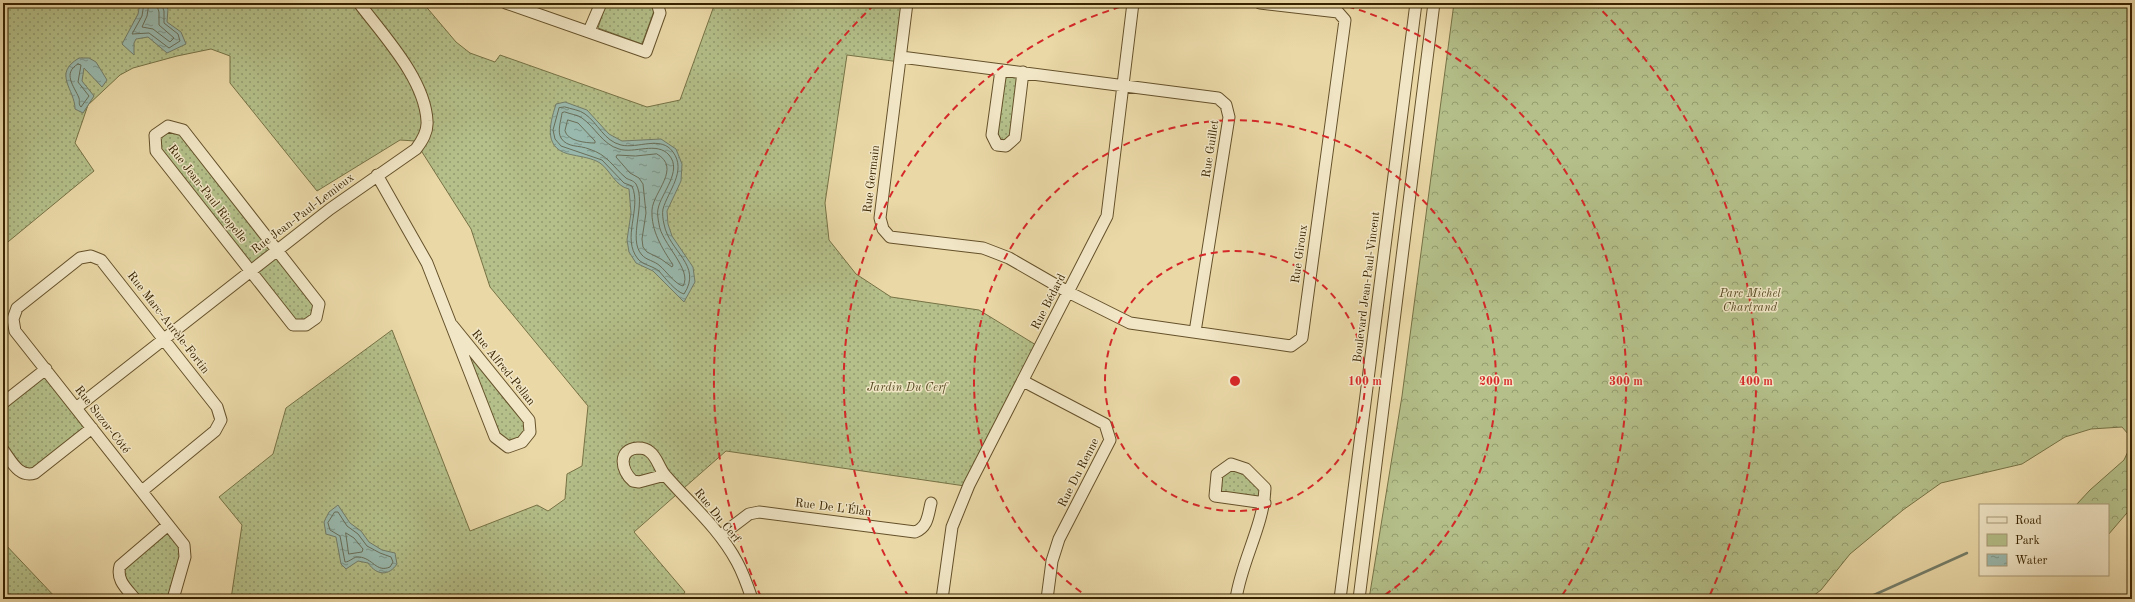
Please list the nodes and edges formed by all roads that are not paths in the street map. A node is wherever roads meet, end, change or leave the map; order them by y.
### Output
1 (360, 3) edge
2 (506, 3) edge
3 (601, 3) edge
4 (657, 3) edge
5 (907, 3) edge
6 (1133, 3) edge
7 (1260, 3) edge
8 (1416, 3) edge
9 (1434, 3) edge
10 (590, 31) junction
11 (901, 57) junction
12 (1001, 70) junction
13 (1023, 72) junction
14 (1123, 85) junction
15 (377, 175) junction
16 (277, 250) junction
17 (251, 271) junction
18 (1068, 292) junction
19 (452, 325) junction
20 (15, 331) joint
21 (1195, 332) junction
22 (164, 339) junction
23 (46, 369) junction
24 (1023, 381) junction
25 (3, 403) edge
26 (76, 408) junction
27 (92, 428) junction
28 (3, 450) edge
29 (665, 475) dead end
30 (142, 491) junction
31 (931, 503) dead end
32 (1265, 503) junction
33 (168, 525) junction
34 (720, 536) junction
35 (135, 599) edge
36 (173, 599) edge
37 (752, 599) edge
38 (942, 599) edge
39 (1047, 599) edge
40 (1236, 599) edge
41 (1340, 599) edge
42 (1359, 599) edge

1 - 15 street, Rue Jean-Paul-Lemieux
2 - 10 street
3 - 10 street
4 - 10 street
5 - 11 street, Rue Germain
6 - 14 street, Rue Bédard
7 - 21 street, Rue Giroux
8 - 41 street, Boulevard Jean-Paul-Vincent
9 - 42 street
11 - 12 street, Rue Guillet
11 - 18 street, Rue Germain
12 - 13 street, Rue Guillet
12 - 13 street
13 - 14 street, Rue Guillet
14 - 18 street, Rue Bédard
14 - 21 street, Rue Guillet
15 - 16 street, Rue Jean-Paul-Lemieux
15 - 19 street, Rue Alfred-Pellan
16 - 17 street, Rue Jean-Paul-Lemieux
16 - 17 street, Rue Jean-Paul Riopelle
16 - 17 street, Rue Jean-Paul Riopelle
17 - 22 street, Rue Jean-Paul-Lemieux
18 - 21 street, Rue Giroux
18 - 24 street, Rue Bédard
19 - 19 street, Rue Alfred-Pellan
20 - 22 street, Rue Marc-Aurèle-Fortin
20 - 23 street, Rue Suzor-Côté
22 - 26 street, Rue Jean-Paul-Lemieux
22 - 30 street, Rue Marc-Aurèle-Fortin
23 - 25 street
23 - 26 street, Rue Suzor-Côté
24 - 38 street, Rue Bédard
24 - 39 street, Rue Du Renne
26 - 27 street, Rue Suzor-Côté
27 - 28 street
27 - 30 street, Rue Suzor-Côté
29 - 34 street, Rue Du Cerf
30 - 33 street, Rue Suzor-Côté
31 - 34 street, Rue De L'Élan
32 - 32 street
32 - 40 street
33 - 35 street
33 - 36 street, Rue Suzor-Côté
34 - 37 street, Rue Du Cerf

